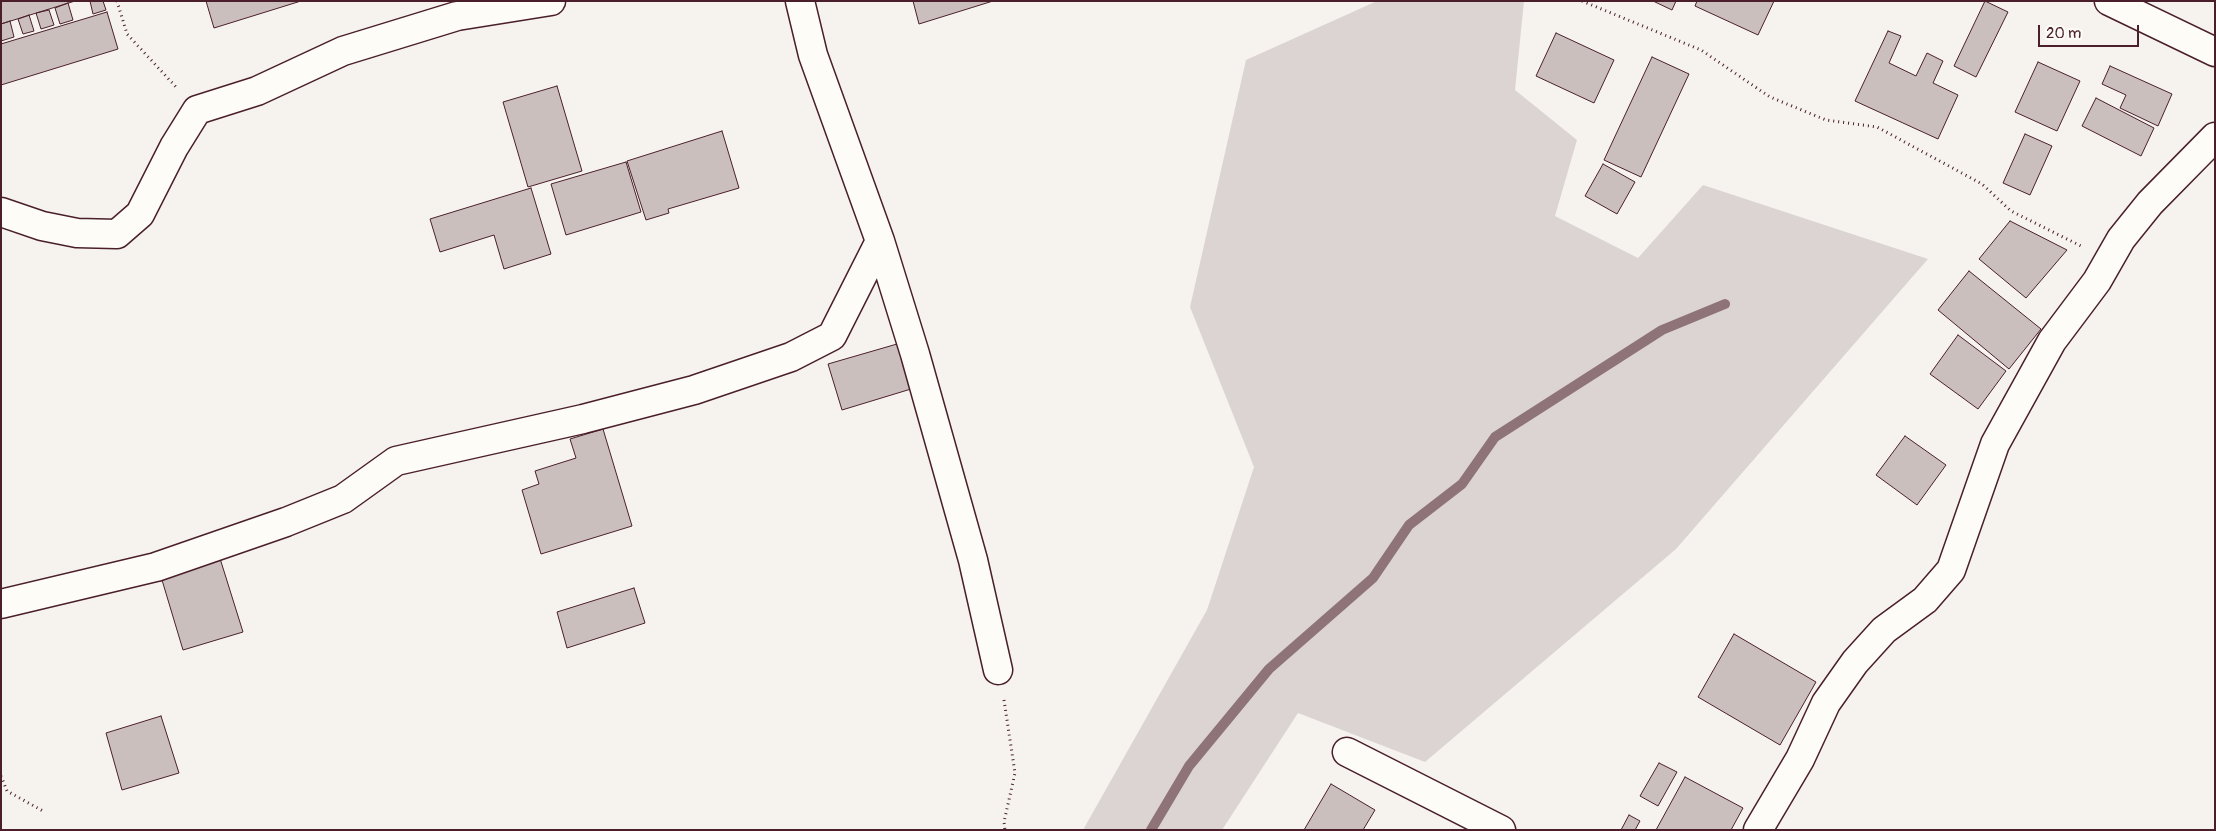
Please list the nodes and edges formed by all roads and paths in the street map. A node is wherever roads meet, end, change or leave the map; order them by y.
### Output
1 (117, 1) edge
2 (551, 1) edge
3 (800, 1) edge
4 (1582, 1) edge
5 (2109, 1) edge
6 (2215, 52) edge
7 (197, 110) junction
8 (2215, 137) edge
9 (1, 212) edge
10 (880, 241) junction
11 (2108, 261) junction
12 (1, 604) edge
13 (998, 670) joint
14 (1347, 752) dead end
15 (1, 776) edge
16 (43, 811) dead end
17 (1005, 830) edge
18 (1501, 830) edge
19 (1758, 830) edge

1 - 7 path
2 - 7 street
3 - 10 street
4 - 11 path
5 - 6 street
7 - 9 street
8 - 11 street
10 - 12 street
10 - 13 street
11 - 19 street
13 - 17 path
14 - 18 street
15 - 16 path

